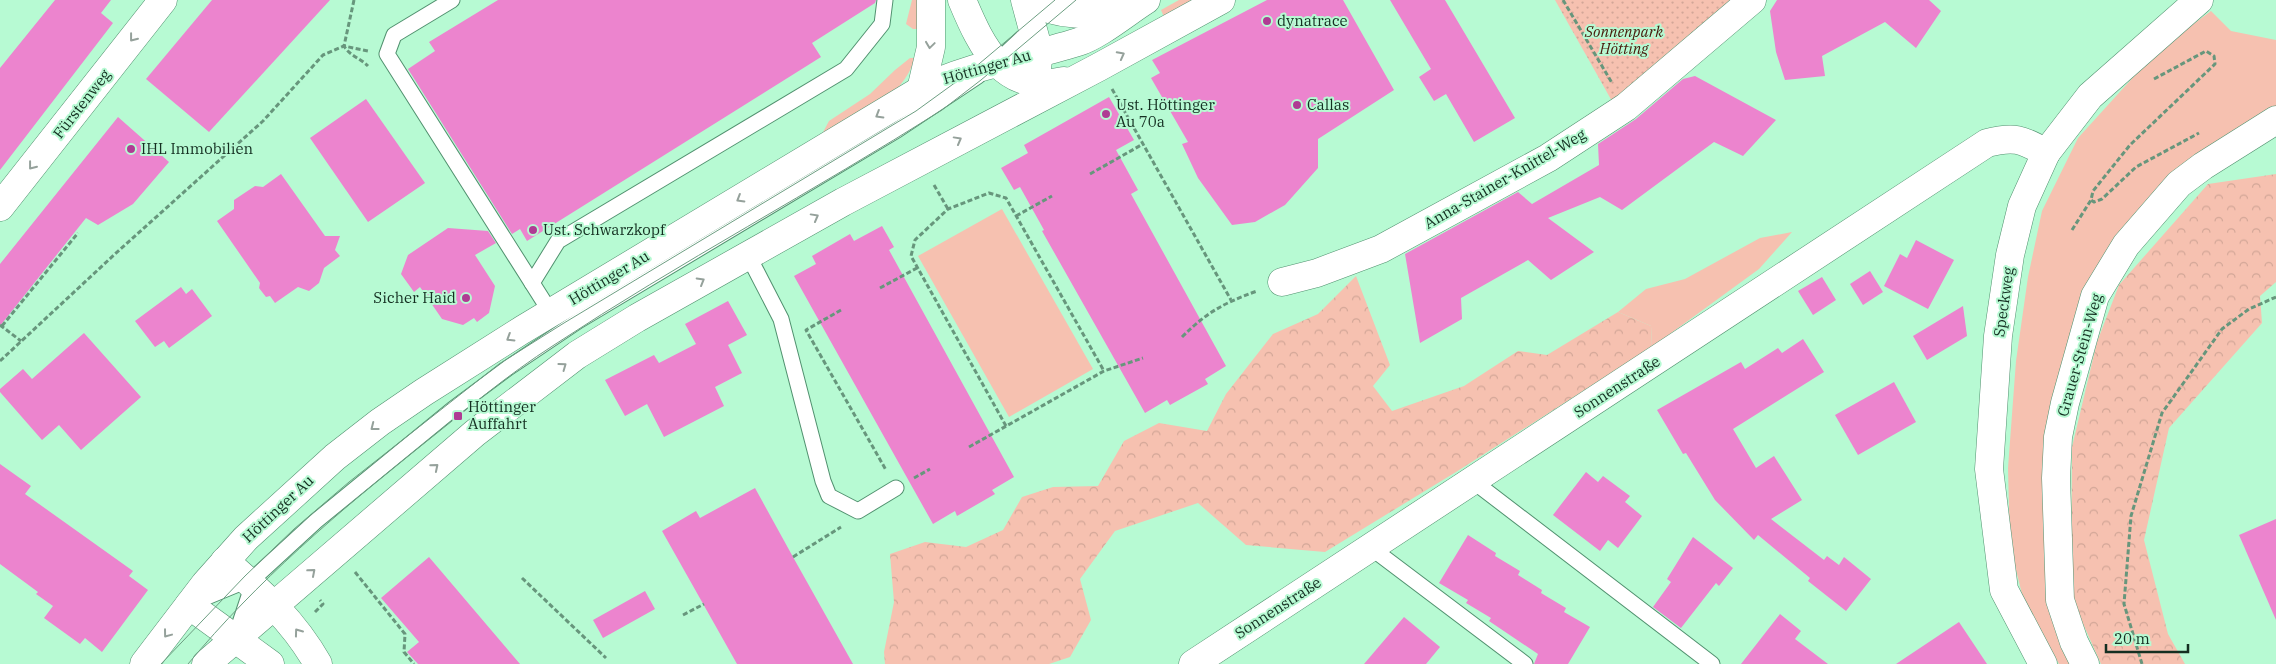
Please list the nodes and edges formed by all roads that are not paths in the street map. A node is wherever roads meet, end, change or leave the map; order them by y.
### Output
1 (163, 0) edge
2 (452, 0) edge
3 (885, 0) edge
4 (931, 0) edge
5 (962, 0) edge
6 (1026, 0) edge
7 (1221, 0) edge
8 (1752, 0) edge
9 (2199, 0) edge
10 (1139, 4) edge
11 (1048, 23) edge
12 (996, 62) junction
13 (1089, 73) junction
14 (1030, 83) junction
15 (921, 90) junction
16 (1008, 114) junction
17 (2276, 120) edge
18 (2046, 153) junction
19 (0, 207) edge
20 (748, 255) junction
21 (532, 282) junction
22 (1282, 282) road end
23 (551, 313) junction
24 (1473, 481) junction
25 (896, 488) road end
26 (1370, 547) junction
27 (225, 561) junction
28 (252, 580) junction
29 (274, 603) junction
30 (189, 605) junction
31 (235, 638) junction
32 (144, 664) edge
33 (206, 664) edge
34 (270, 664) edge
35 (318, 664) edge
36 (1193, 664) edge
37 (1524, 664) edge
38 (1712, 664) edge
39 (2042, 664) edge
40 (2085, 664) edge

1 -> 19 street, Fürstenweg
2 - 21 lane
3 - 21 lane
4 -> 15 street
5 - 12 street
6 - 11 street
13 -> 7 street
8 - 22 street, Anna-Stainer-Knittel-Weg
9 - 18 street, Speckweg
10 - 11 street
10 - 11 street, Höttinger Au
11 - 12 street, Höttinger Au
11 - 14 street
12 - 14 street
12 - 15 street, Höttinger Au
12 - 28 lane
13 - 14 street
13 - 16 street
14 - 16 street
15 -> 23 street, Höttinger Au
20 -> 16 street
17 - 40 street, Grauer-Stein-Weg
18 - 24 street, Sonnenstraße
18 - 39 street, Speckweg
20 - 25 lane
29 -> 20 street
21 - 23 lane
23 -> 27 street, Höttinger Au
24 - 26 street, Sonnenstraße
24 - 38 lane
26 - 36 street, Sonnenstraße
26 - 37 lane
27 - 28 street
27 - 30 street, Höttinger Au
28 - 29 street
28 - 30 lane
28 - 31 lane
29 - 31 street
35 -> 29 street
30 - 31 street
30 -> 32 street, Höttinger Au
31 - 33 street
31 - 34 street

